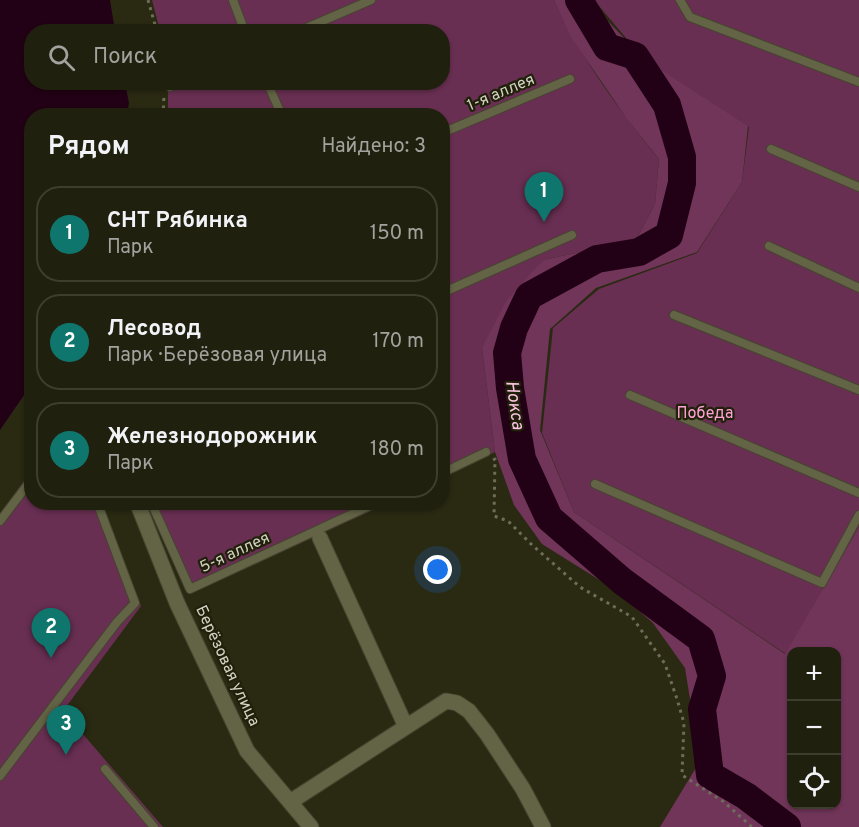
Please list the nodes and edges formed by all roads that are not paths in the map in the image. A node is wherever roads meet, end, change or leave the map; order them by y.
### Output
1 (233, 0) edge
2 (371, 0) edge
3 (680, 0) edge
4 (242, 24) edge
5 (316, 24) edge
6 (570, 79) dead end
7 (859, 82) edge
8 (271, 90) edge
9 (278, 108) edge
10 (450, 130) edge
11 (771, 149) dead end
12 (859, 187) edge
13 (572, 235) dead end
14 (769, 246) dead end
15 (859, 288) edge
16 (450, 289) edge
17 (674, 315) dead end
18 (859, 390) edge
19 (630, 395) dead end
20 (486, 452) dead end
21 (450, 468) edge
22 (595, 484) dead end
23 (24, 489) edge
24 (859, 493) edge
25 (100, 510) edge
26 (140, 510) edge
27 (155, 510) edge
28 (361, 510) edge
29 (859, 515) edge
30 (0, 520) edge
31 (320, 538) dead end
32 (406, 727) junction
33 (105, 769) dead end
34 (0, 776) edge
35 (290, 802) junction
36 (154, 827) edge
37 (311, 827) edge
38 (543, 827) edge

1 - 4 lane
2 - 5 lane
3 - 7 lane
6 - 10 lane, 1-я аллея
8 - 9 lane
11 - 12 lane
13 - 16 lane
14 - 15 lane
17 - 18 lane
19 - 24 lane
20 - 21 lane
22 - 29 lane
23 - 30 lane
25 - 34 lane
26 - 35 street, Берёзовая улица
27 - 28 lane, 5-я аллея
31 - 32 street
32 - 35 street
32 - 38 street
33 - 36 lane
35 - 37 street, Берёзовая улица

